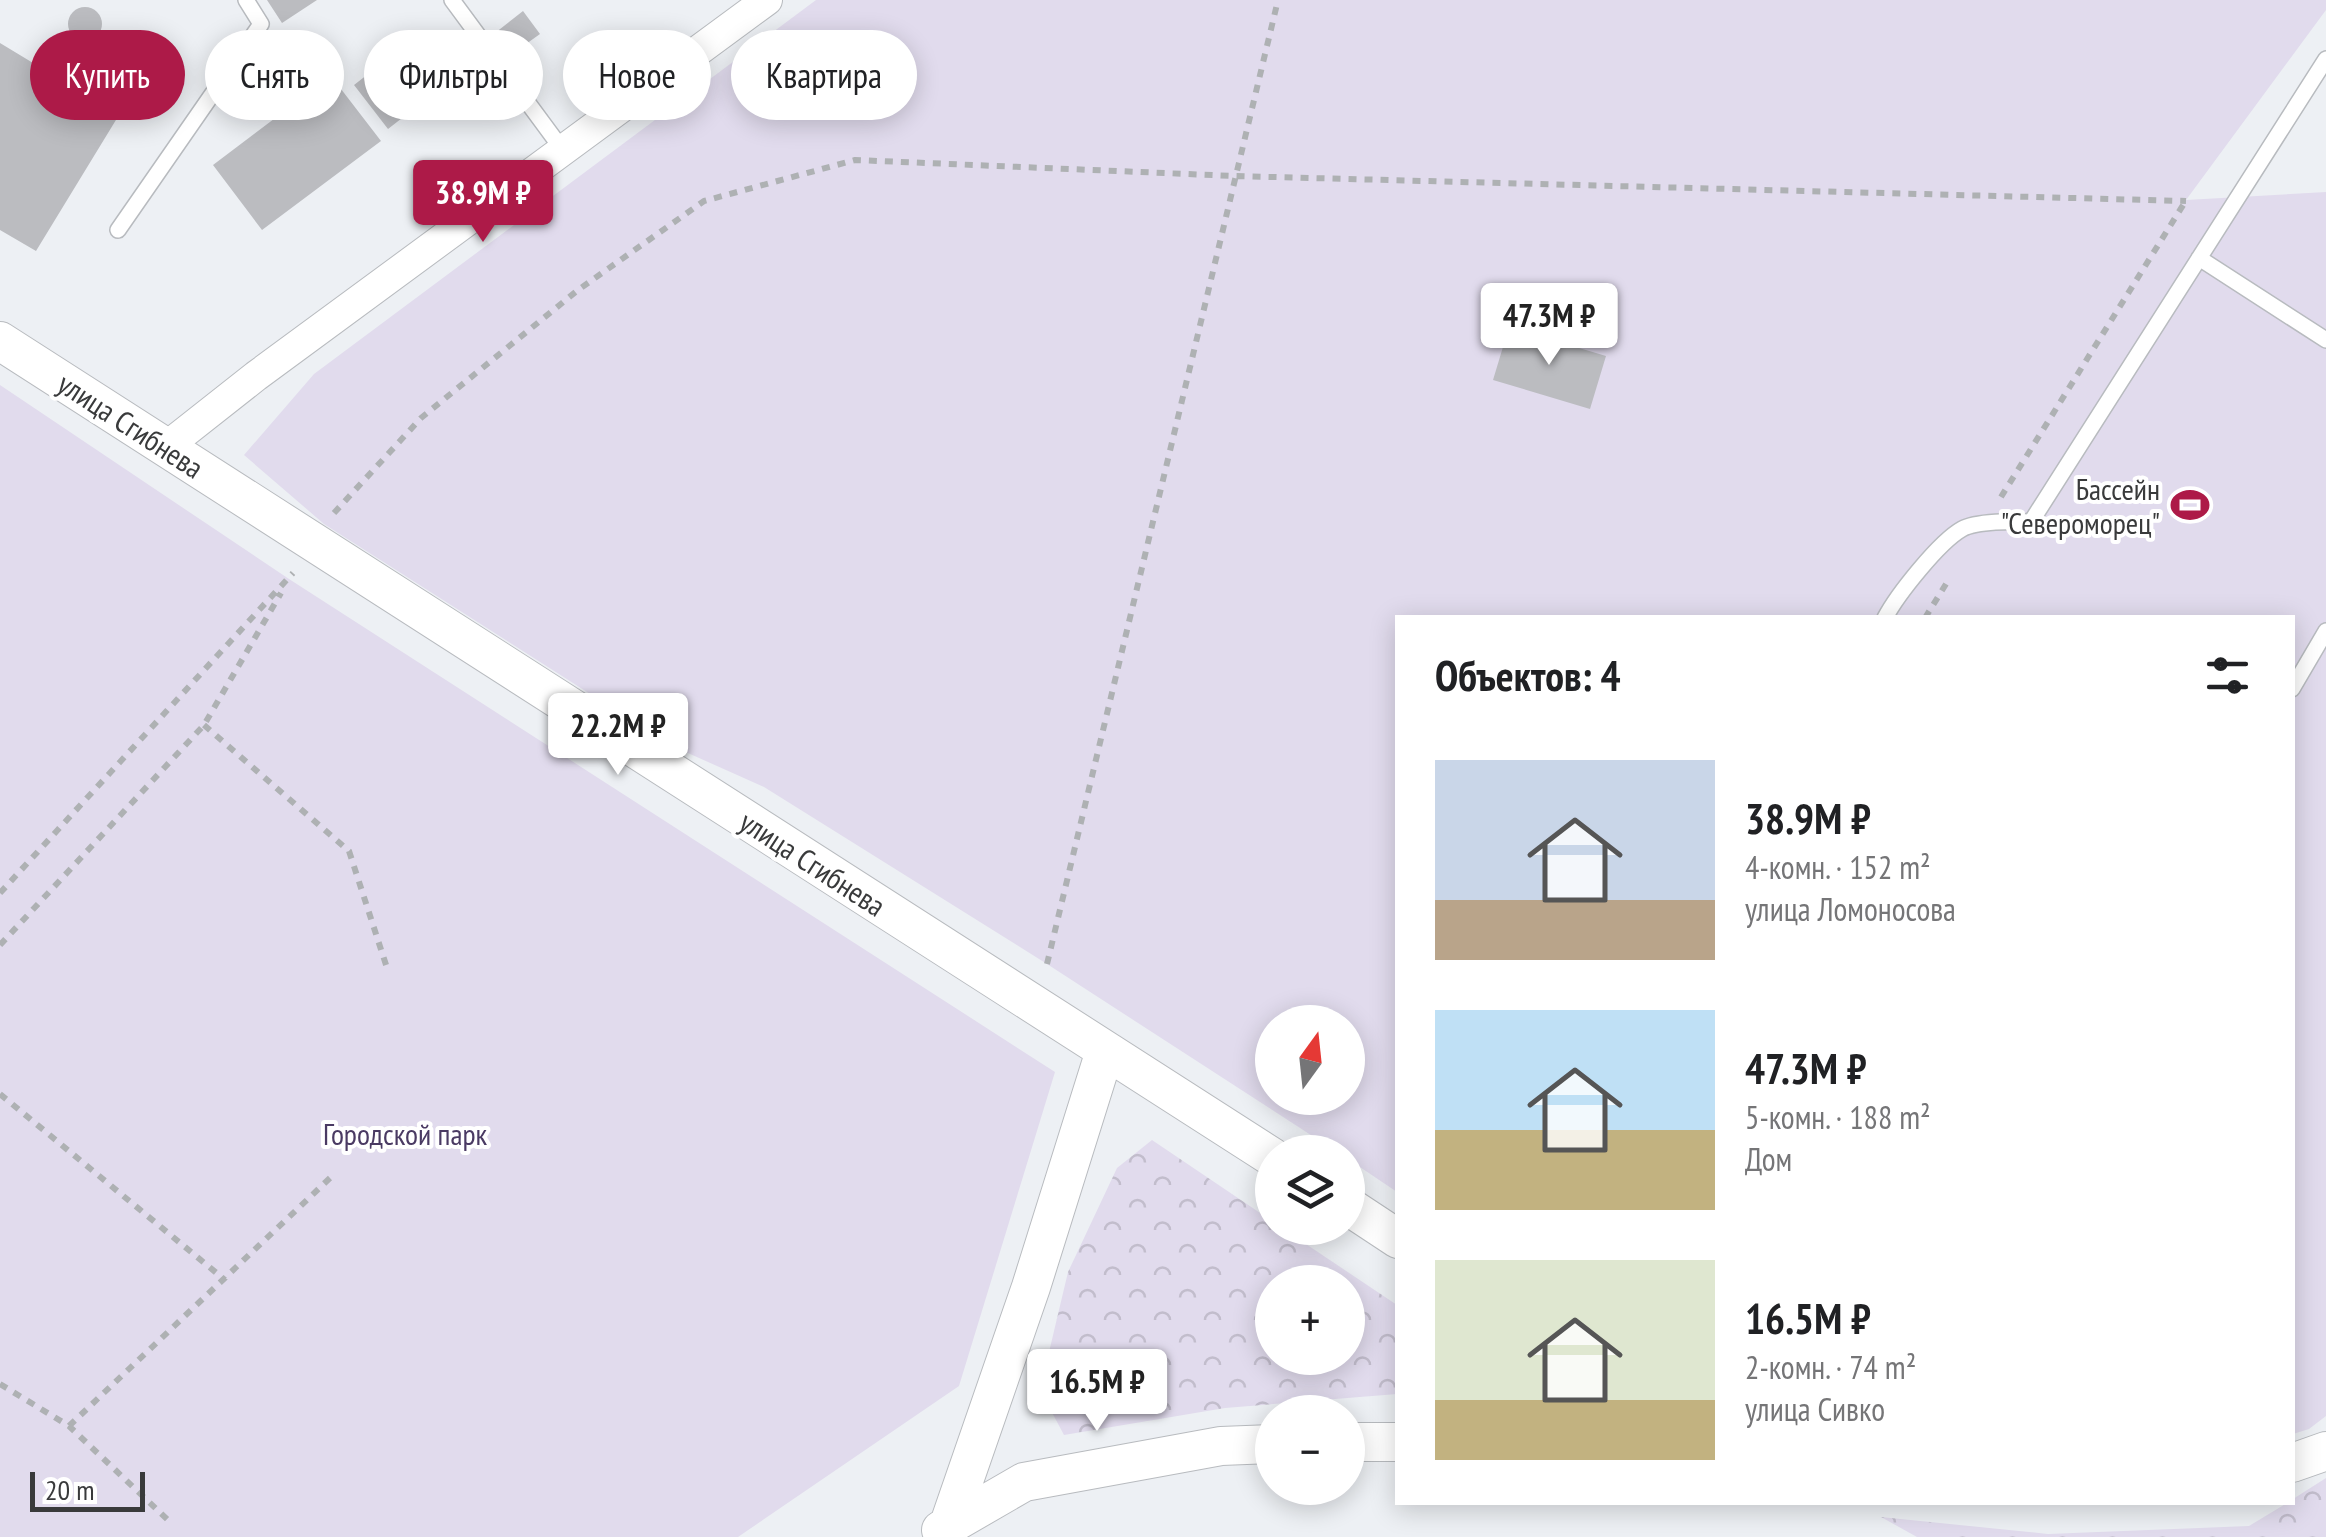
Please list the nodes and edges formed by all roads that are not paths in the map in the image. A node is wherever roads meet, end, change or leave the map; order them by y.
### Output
1 (246, 0) edge
2 (452, 0) edge
3 (767, 0) edge
4 (2326, 59) edge
5 (562, 148) junction
6 (118, 230) dead end
7 (2199, 258) junction
8 (2326, 340) edge
9 (0, 341) edge
10 (166, 447) junction
11 (1887, 615) edge
12 (2326, 631) edge
13 (2295, 684) edge
14 (1105, 1051) junction
15 (1255, 1147) edge
16 (1365, 1217) edge
17 (1395, 1236) edge
18 (1365, 1442) edge
19 (1395, 1442) edge
20 (1255, 1445) edge
21 (2326, 1451) edge
22 (2295, 1462) edge
23 (942, 1533) edge

1 - 6 lane
2 - 5 lane
3 - 5 street
4 - 7 lane
5 - 10 street
7 - 8 lane
7 - 11 lane
9 - 10 street, улица Сгибнева
10 - 14 street, улица Сгибнева
12 - 13 lane
14 - 15 street, улица Сгибнева
14 - 23 street
16 - 17 street
18 - 19 street
20 - 23 street
21 - 22 street

